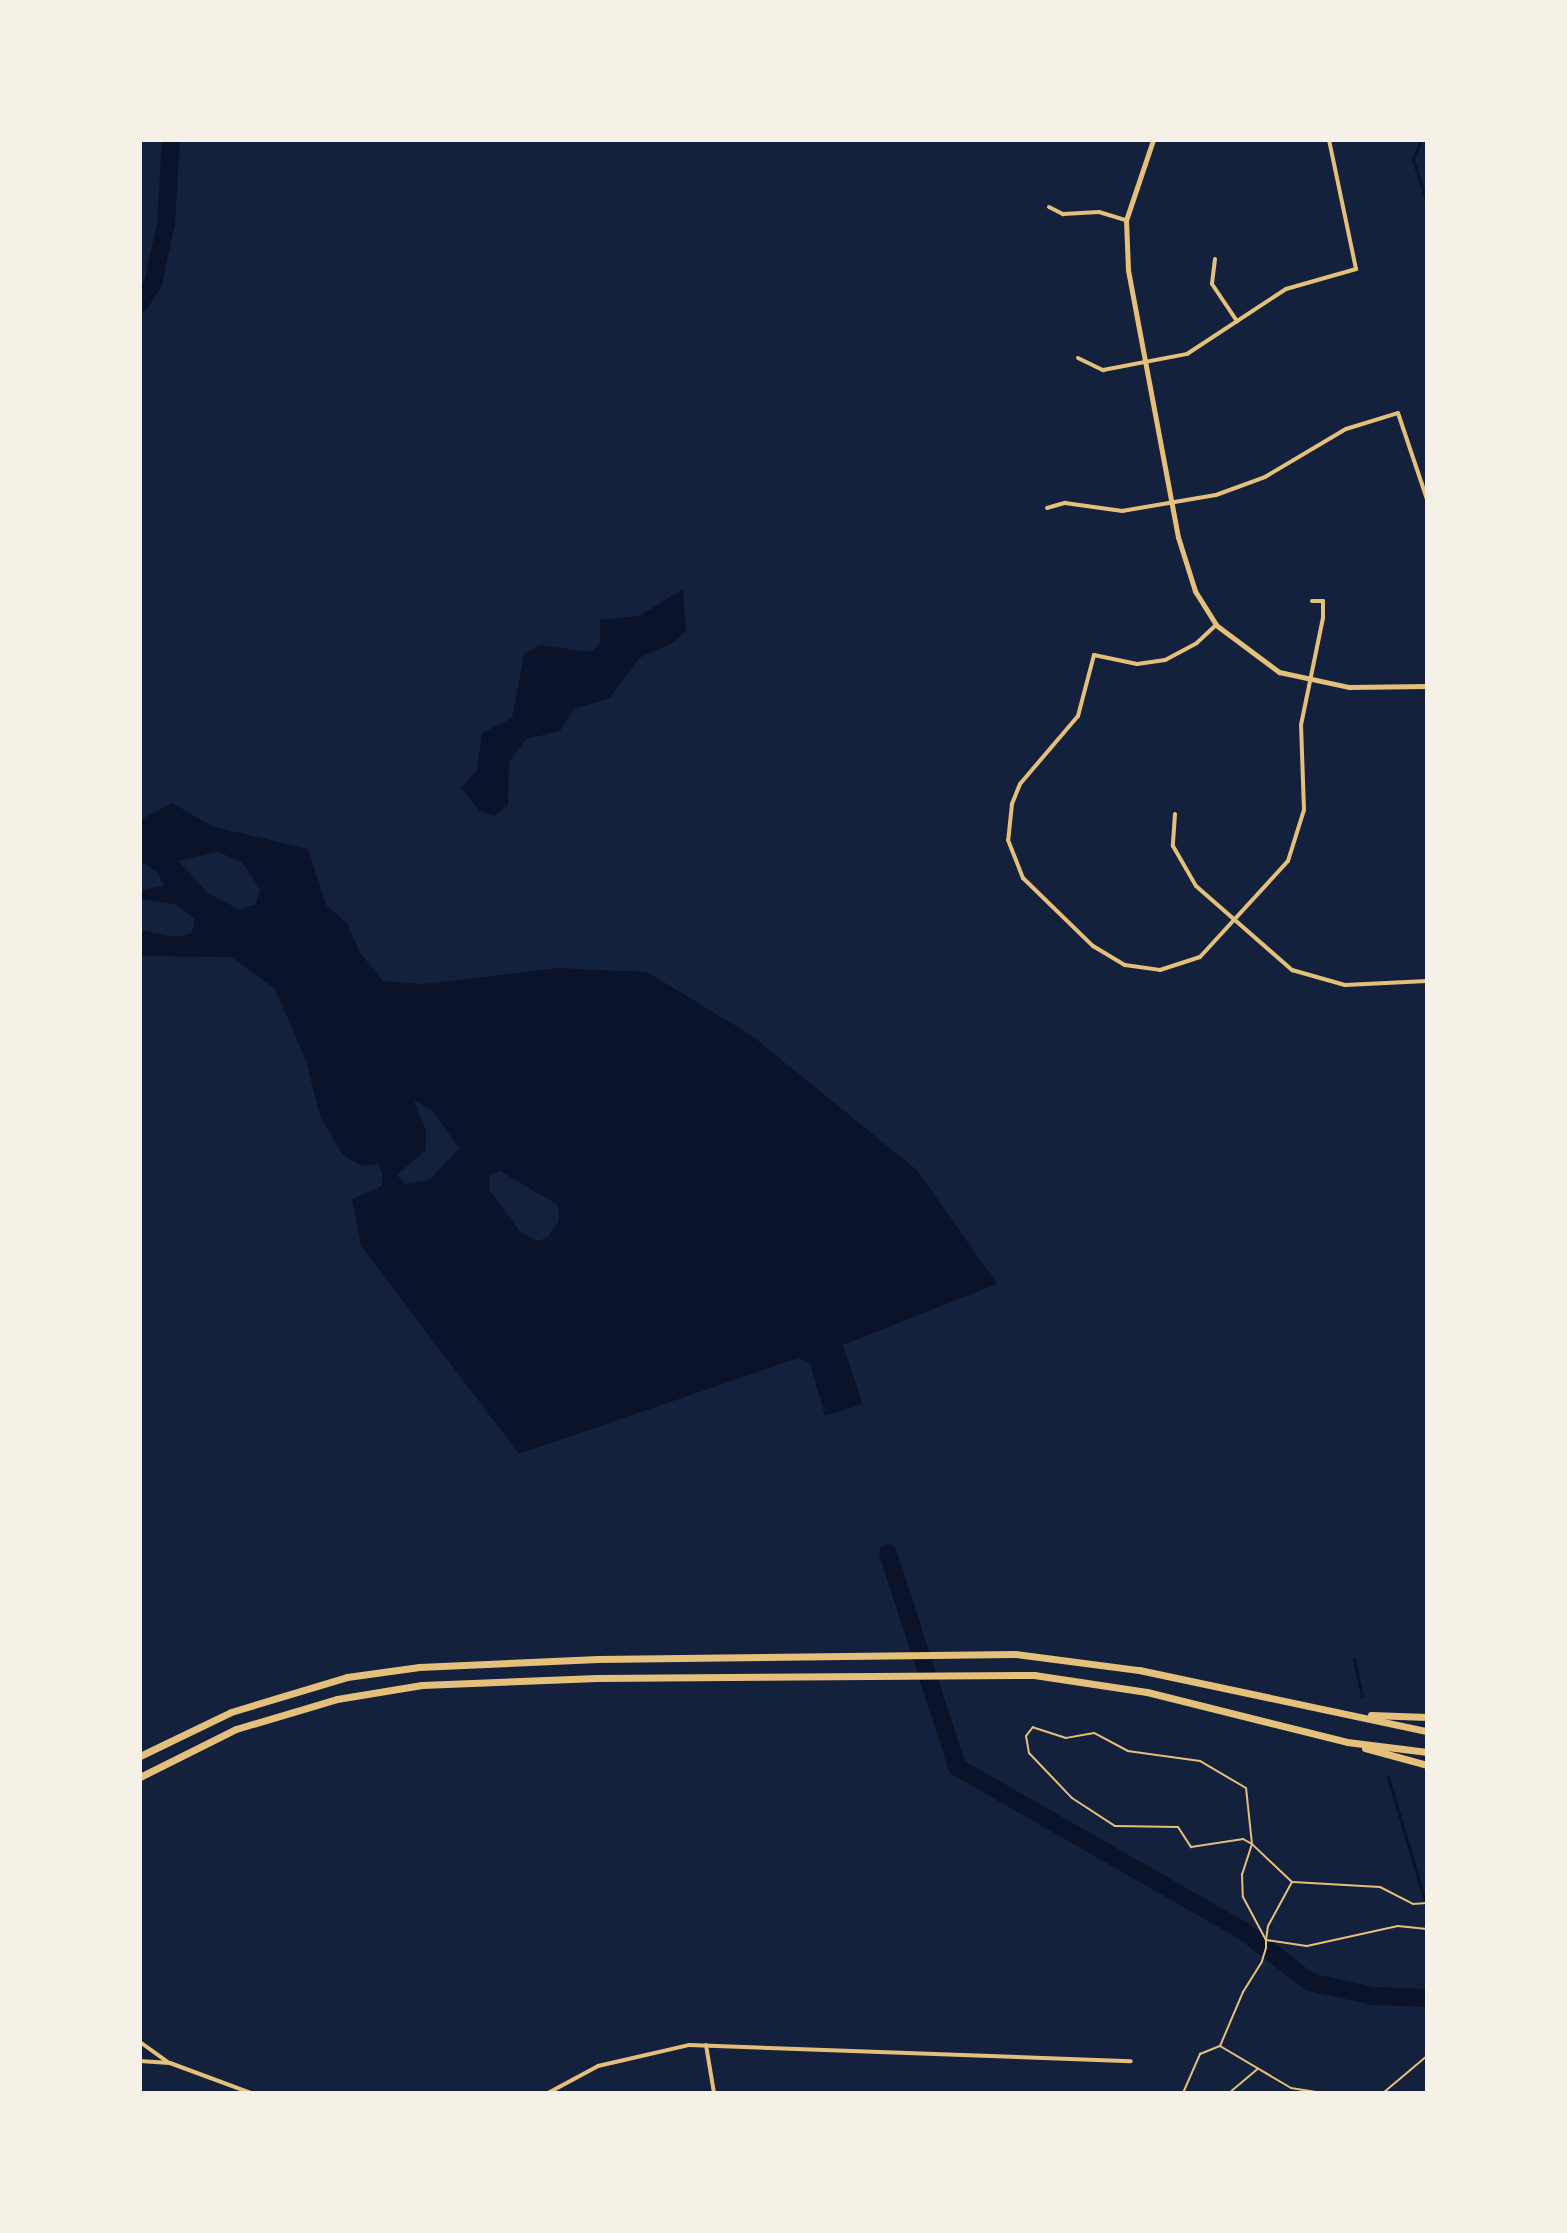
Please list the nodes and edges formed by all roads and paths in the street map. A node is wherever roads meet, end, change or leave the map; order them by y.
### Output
1 (1153, 140) edge
2 (1329, 140) edge
3 (1049, 207) dead end
4 (1126, 220) junction
5 (1215, 259) dead end
6 (1237, 321) junction
7 (1078, 358) dead end
8 (1145, 363) junction
9 (1427, 499) edge
10 (1172, 504) junction
11 (1047, 508) dead end
12 (1312, 601) dead end
13 (1216, 625) junction
14 (1312, 682) junction
15 (1427, 686) edge
16 (1175, 814) dead end
17 (1236, 924) junction
18 (1427, 981) edge
19 (1349, 1715) junction
20 (1427, 1717) edge
21 (1427, 1731) edge
22 (1347, 1742) junction
23 (153, 1748) junction
24 (140, 1749) edge
25 (1427, 1752) edge
26 (140, 1756) edge
27 (1427, 1765) edge
28 (140, 1778) edge
29 (1252, 1844) junction
30 (1292, 1882) junction
31 (1427, 1903) edge
32 (1427, 1929) edge
33 (1266, 1940) junction
34 (140, 2042) edge
35 (706, 2045) junction
36 (1220, 2046) junction
37 (1427, 2056) edge
38 (140, 2061) edge
39 (1131, 2061) dead end
40 (170, 2063) junction
41 (1258, 2069) junction
42 (251, 2093) edge
43 (548, 2093) edge
44 (714, 2093) edge
45 (1183, 2093) edge
46 (1229, 2093) edge
47 (1321, 2093) edge
48 (1383, 2093) edge

1 - 4 street
2 - 6 street
3 - 4 street
4 - 8 street
5 - 6 street
6 - 8 street
7 - 8 street
8 - 10 street
9 - 10 street
10 - 11 street
10 - 13 street
12 - 14 street
13 - 14 street
13 - 17 street
14 - 15 street
14 - 17 street
16 - 17 street
17 - 18 street
19 - 20 highway
19 - 21 highway
19 - 23 highway
22 - 25 highway
22 - 27 highway
22 - 28 highway
23 - 24 highway
23 - 26 highway
29 - 29 path
29 - 30 path
29 - 33 path
30 - 31 path
30 - 33 path
32 - 33 path
33 - 36 path
34 - 40 street
35 - 39 street
35 - 43 street
35 - 44 street
36 - 41 path
36 - 45 path
37 - 48 path
38 - 40 street
40 - 42 street
41 - 46 path
41 - 47 path

